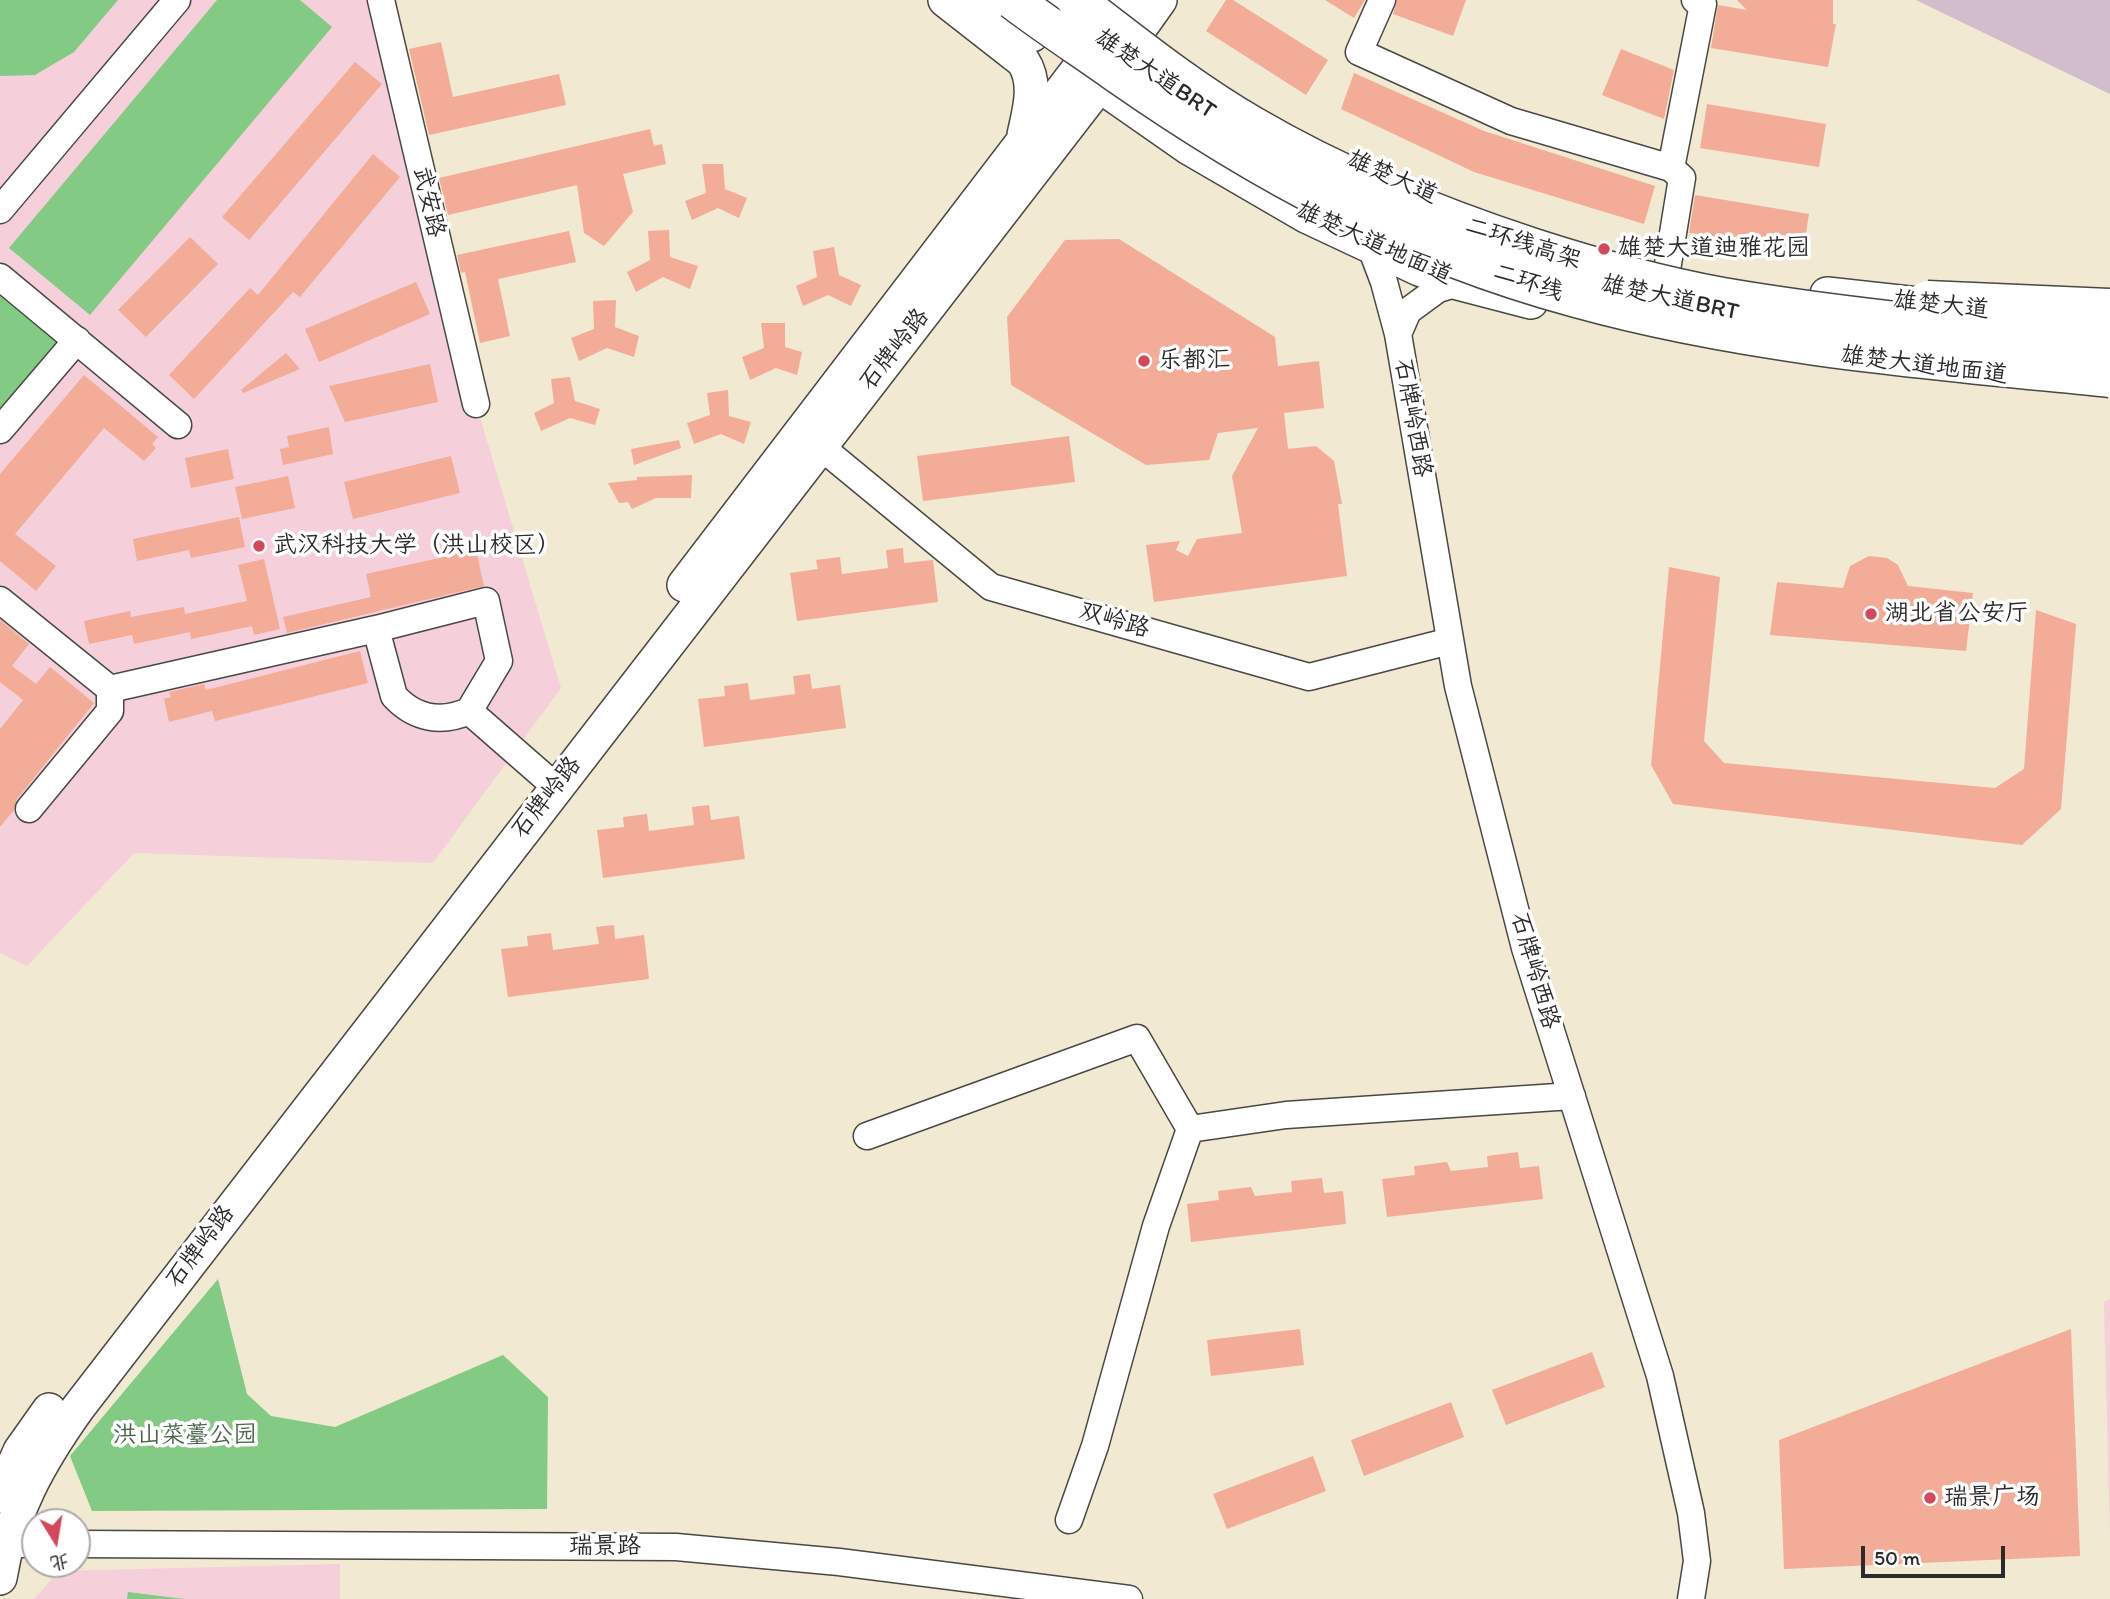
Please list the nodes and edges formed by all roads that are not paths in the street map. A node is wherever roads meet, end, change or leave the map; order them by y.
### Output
1 (177, 0) edge
2 (381, 0) edge
3 (945, 0) edge
4 (987, 0) edge
5 (1013, 0) edge
6 (1050, 0) edge
7 (1160, 0) edge
8 (1382, 0) edge
9 (1695, 0) edge
10 (1106, 21) edge
11 (1088, 78) junction
12 (1023, 141) junction
13 (1671, 168) junction
14 (0, 210) edge
15 (1370, 246) junction
16 (1667, 270) junction
17 (0, 277) edge
18 (1458, 283) junction
19 (2110, 308) edge
20 (2110, 324) edge
21 (1398, 334) junction
22 (77, 340) junction
23 (2110, 342) edge
24 (1875, 355) junction
25 (2110, 355) edge
26 (2110, 378) edge
27 (2110, 388) edge
28 (476, 404) dead end
29 (2110, 405) edge
30 (178, 425) dead end
31 (0, 430) edge
32 (821, 447) junction
33 (0, 600) edge
34 (376, 629) junction
35 (1450, 641) junction
36 (110, 689) junction
37 (469, 711) junction
38 (548, 780) junction
39 (29, 809) dead end
40 (1572, 1096) junction
41 (1190, 1129) junction
42 (867, 1136) dead end
43 (0, 1496) edge
44 (27, 1508) edge
45 (1069, 1520) dead end
46 (91, 1544) edge
47 (21, 1546) edge
48 (0, 1578) edge
49 (1129, 1599) edge
50 (1691, 1599) edge

1 - 14 street
2 - 28 street, 武安路
3 - 12 main road
4 - 11 main road, 雄楚大道地面道
5 - 24 highway, 二环线, bridge
6 - 10 street, 雄楚大道BRT
7 - 10 main road, 石牌岭路
8 - 13 street
9 - 13 street
10 - 11 main road, 石牌岭路
10 - 16 main road, 雄楚大道
10 - 19 highway, bridge
10 - 23 highway, 二环线高架, bridge
10 - 25 street, 雄楚大道BRT
11 - 12 main road, 石牌岭路
11 - 15 main road, 雄楚大道地面道
11 - 32 main road, 石牌岭路
12 - 38 main road, 石牌岭路
13 - 16 street
15 - 18 main road, 雄楚大道地面道
15 - 21 street, 石牌岭西路
16 - 20 main road, 雄楚大道
17 - 22 street
18 - 21 street
18 - 27 main road, 雄楚大道地面道
21 - 35 street, 石牌岭西路
22 - 30 street
22 - 31 street
24 - 26 highway, 二环线, bridge
24 - 29 highway
32 - 35 street, 双岭路
32 - 38 main road, 石牌岭路
33 - 36 street
34 - 36 street
34 - 37 street
34 - 37 street
35 - 40 street, 石牌岭西路
36 - 39 street
37 - 38 street
38 - 43 main road, 石牌岭路
38 - 44 main road, 石牌岭路
40 - 41 street
40 - 50 street, 石牌岭西路
41 - 42 street
41 - 45 street
46 - 49 street, 瑞景路
47 - 48 main road, 石牌岭路

